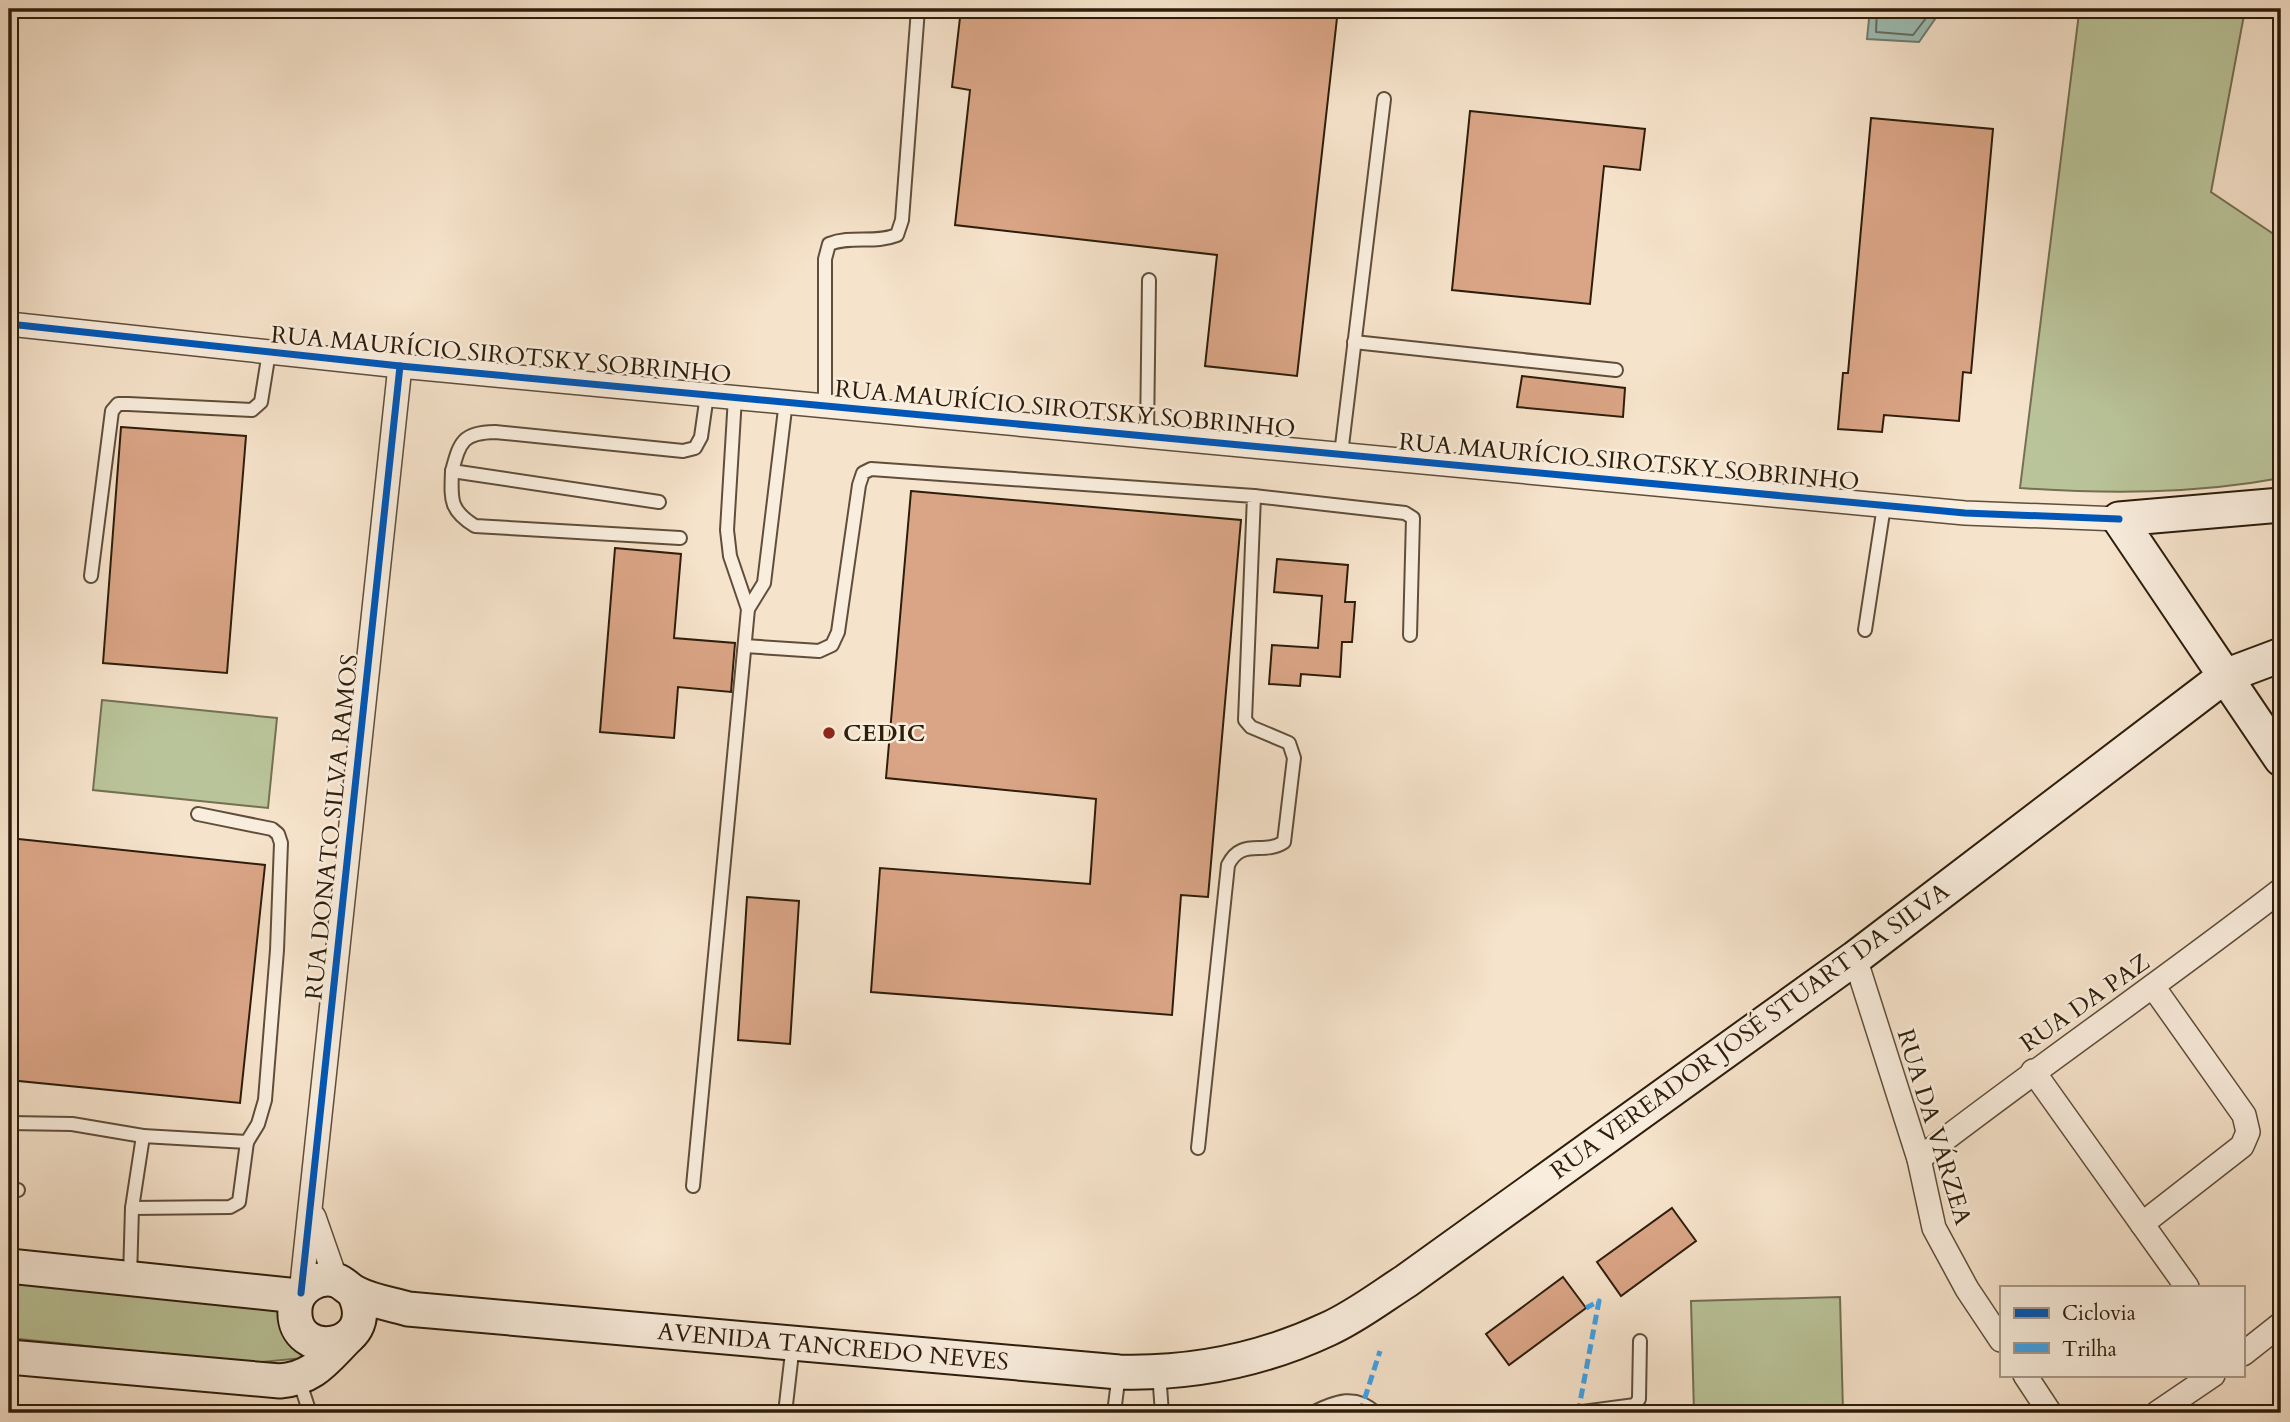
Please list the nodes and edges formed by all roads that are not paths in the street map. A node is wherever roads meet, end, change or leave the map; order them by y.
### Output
1 (918, 9) edge
2 (1384, 99) dead end
3 (1149, 280) dead end
4 (9, 324) edge
5 (1354, 342) junction
6 (269, 352) junction
7 (400, 366) junction
8 (1616, 370) dead end
9 (707, 395) junction
10 (735, 397) junction
11 (786, 401) junction
12 (825, 405) junction
13 (1147, 436) junction
14 (1341, 454) junction
15 (452, 471) junction
16 (1254, 496) junction
17 (659, 502) dead end
18 (2281, 505) edge
19 (1884, 506) junction
20 (2119, 519) junction
21 (680, 538) dead end
22 (91, 576) dead end
23 (748, 609) junction
24 (1865, 630) dead end
25 (1410, 635) dead end
26 (745, 646) junction
27 (2281, 655) edge
28 (2225, 676) junction
29 (2281, 759) edge
30 (198, 814) dead end
31 (2281, 890) edge
32 (1855, 958) junction
33 (2154, 988) junction
34 (2033, 1071) junction
35 (9, 1123) edge
36 (144, 1136) junction
37 (247, 1142) junction
38 (1199, 1147) dead end
39 (1919, 1159) junction
40 (693, 1186) dead end
41 (132, 1208) junction
42 (312, 1210) junction
43 (2142, 1224) junction
44 (9, 1266) edge
45 (130, 1279) junction
46 (2186, 1286) edge
47 (345, 1287) junction
48 (300, 1294) junction
49 (408, 1309) junction
50 (2281, 1324) edge
51 (352, 1333) junction
52 (2000, 1338) edge
53 (1640, 1341) dead end
54 (793, 1343) junction
55 (2244, 1353) edge
56 (9, 1357) edge
57 (1257, 1357) joint
58 (1119, 1372) junction
59 (1159, 1373) junction
60 (2026, 1376) edge
61 (2212, 1376) edge
62 (299, 1379) junction
63 (310, 1413) edge
64 (785, 1413) edge
65 (1114, 1413) edge
66 (1161, 1413) edge
67 (1312, 1413) edge
68 (1376, 1413) edge
69 (1575, 1413) edge
70 (2050, 1413) edge
71 (2157, 1413) edge

1 - 12 lane
2 - 5 lane
3 - 13 lane
4 - 6 street, RUA MAURÍCIO SIROTSKY SOBRINHO
5 - 8 lane
5 - 14 lane
6 - 7 street, RUA MAURÍCIO SIROTSKY SOBRINHO
6 - 22 lane
7 - 9 street, RUA MAURÍCIO SIROTSKY SOBRINHO
7 - 42 street, RUA DONATO SILVA RAMOS
9 - 10 street, RUA MAURÍCIO SIROTSKY SOBRINHO
9 - 15 lane
10 - 11 street, RUA MAURÍCIO SIROTSKY SOBRINHO
10 - 23 lane
11 - 12 street, RUA MAURÍCIO SIROTSKY SOBRINHO
11 - 23 lane
12 - 13 street, RUA MAURÍCIO SIROTSKY SOBRINHO
13 - 14 street, RUA MAURÍCIO SIROTSKY SOBRINHO
14 - 19 street, RUA MAURÍCIO SIROTSKY SOBRINHO
15 - 17 lane
15 - 21 lane
16 - 25 lane
16 - 26 lane
16 - 38 lane
18 - 20 main road, RUA MAURÍCIO SIROTSKY SOBRINHO
19 - 20 street, RUA MAURÍCIO SIROTSKY SOBRINHO
19 - 24 lane
20 - 28 main road
23 - 26 lane
26 - 40 lane
27 - 28 main road, RUA VEREADOR JOSÉ STUART DA SILVA
28 - 29 main road
28 - 32 main road, RUA VEREADOR JOSÉ STUART DA SILVA
30 - 37 lane
31 - 33 street, RUA DA PAZ
32 - 39 street, RUA DA VÁRZEA
32 - 57 main road, RUA VEREADOR JOSÉ STUART DA SILVA
33 - 34 street, RUA DA PAZ
33 - 43 street
34 - 39 street, RUA DA PAZ
34 - 43 street
35 - 36 lane
36 - 37 lane
36 - 41 lane
37 - 41 lane
39 - 52 street, RUA DA VÁRZEA
41 - 45 lane
42 - 47 street, RUA DONATO SILVA RAMOS
42 - 48 street, RUA DONATO SILVA RAMOS
43 - 46 street
44 - 45 main road
45 - 48 main road
47 - 48 main road
47 - 49 main road, AVENIDA TANCREDO NEVES
47 - 51 main road
48 - 51 main road
49 - 51 main road, AVENIDA TANCREDO NEVES
49 - 54 main road, AVENIDA TANCREDO NEVES
50 - 55 street
51 - 62 main road, AVENIDA TANCREDO NEVES
53 - 69 lane
54 - 58 main road, AVENIDA TANCREDO NEVES
54 - 64 lane
56 - 62 main road
57 - 59 main road, AVENIDA TANCREDO NEVES
58 - 59 main road, AVENIDA TANCREDO NEVES
58 - 65 lane
59 - 66 lane
60 - 70 street
61 - 71 street
62 - 63 lane
67 - 68 lane

